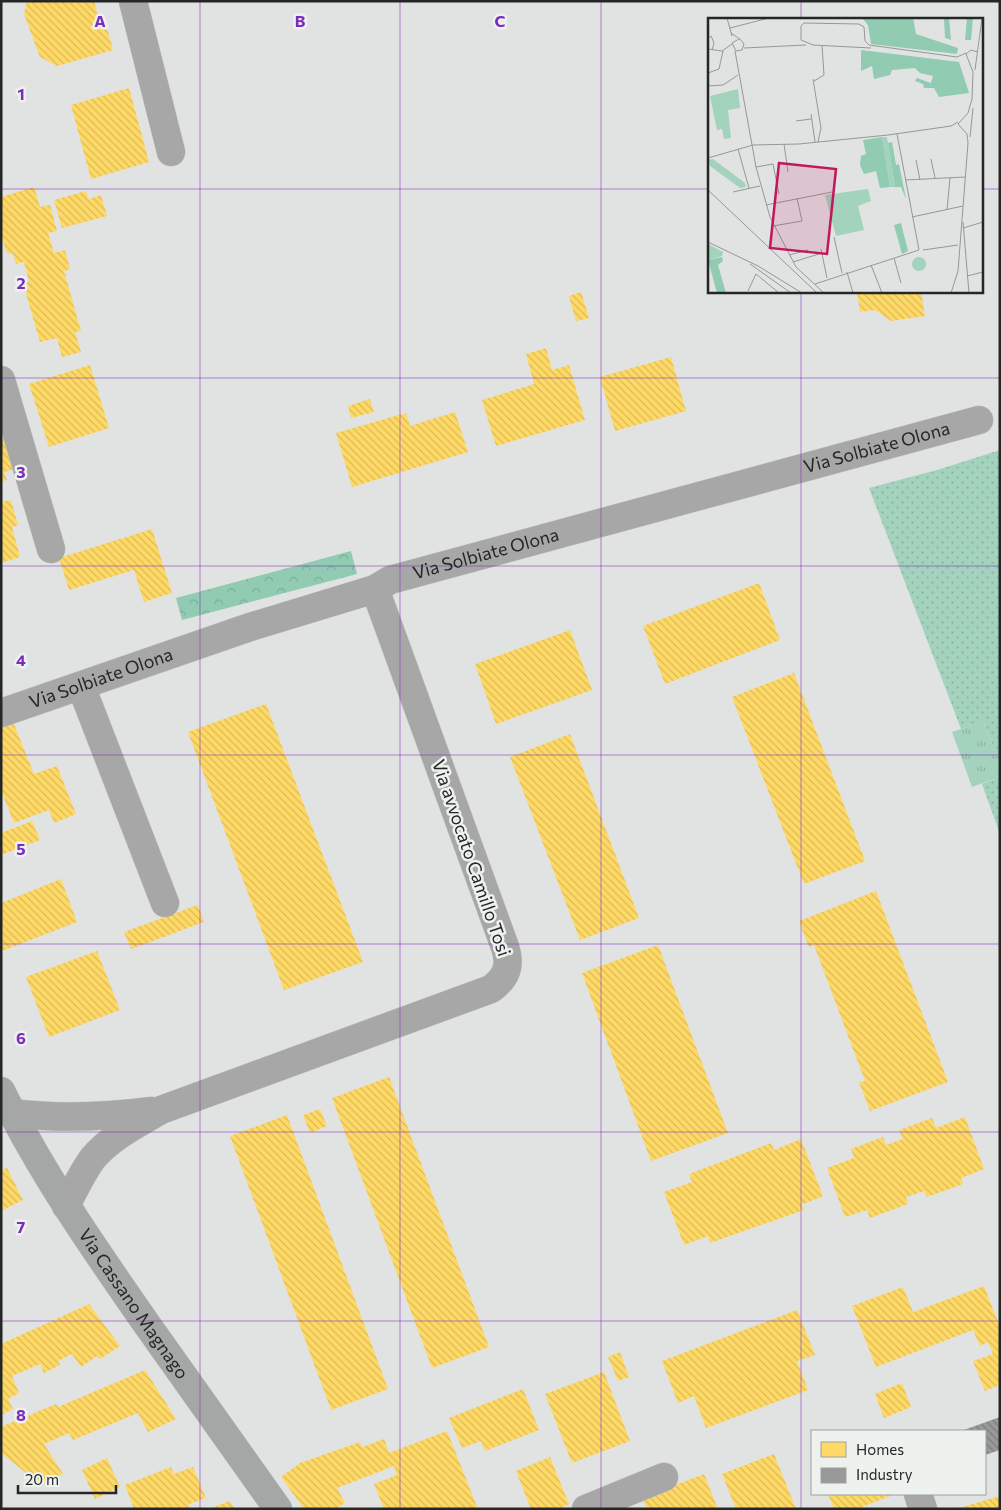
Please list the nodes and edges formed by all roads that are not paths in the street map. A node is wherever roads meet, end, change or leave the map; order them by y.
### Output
1 (134, 1) edge
2 (171, 152) dead end
3 (1, 380) edge
4 (978, 420) dead end
5 (51, 549) dead end
6 (375, 589) junction
7 (81, 686) junction
8 (1, 714) edge
9 (165, 903) dead end
10 (7, 1102) edge
11 (161, 1110) junction
12 (66, 1206) junction
13 (664, 1477) dead end
14 (918, 1495) edge
15 (278, 1509) edge
16 (586, 1509) edge
17 (923, 1509) edge

1 - 2 street
3 - 5 street
4 - 6 street, Via Solbiate Olona
6 - 7 street, Via Solbiate Olona
6 - 11 street, Via avvocato Camillo Tosi
7 - 8 street, Via Solbiate Olona
7 - 9 street
10 - 11 street, Via avvocato Camillo Tosi
10 - 12 street, Via Cassano Magnago
11 - 12 street, Via avvocato Camillo Tosi
12 - 15 street, Via Cassano Magnago
13 - 16 street
14 - 17 street

